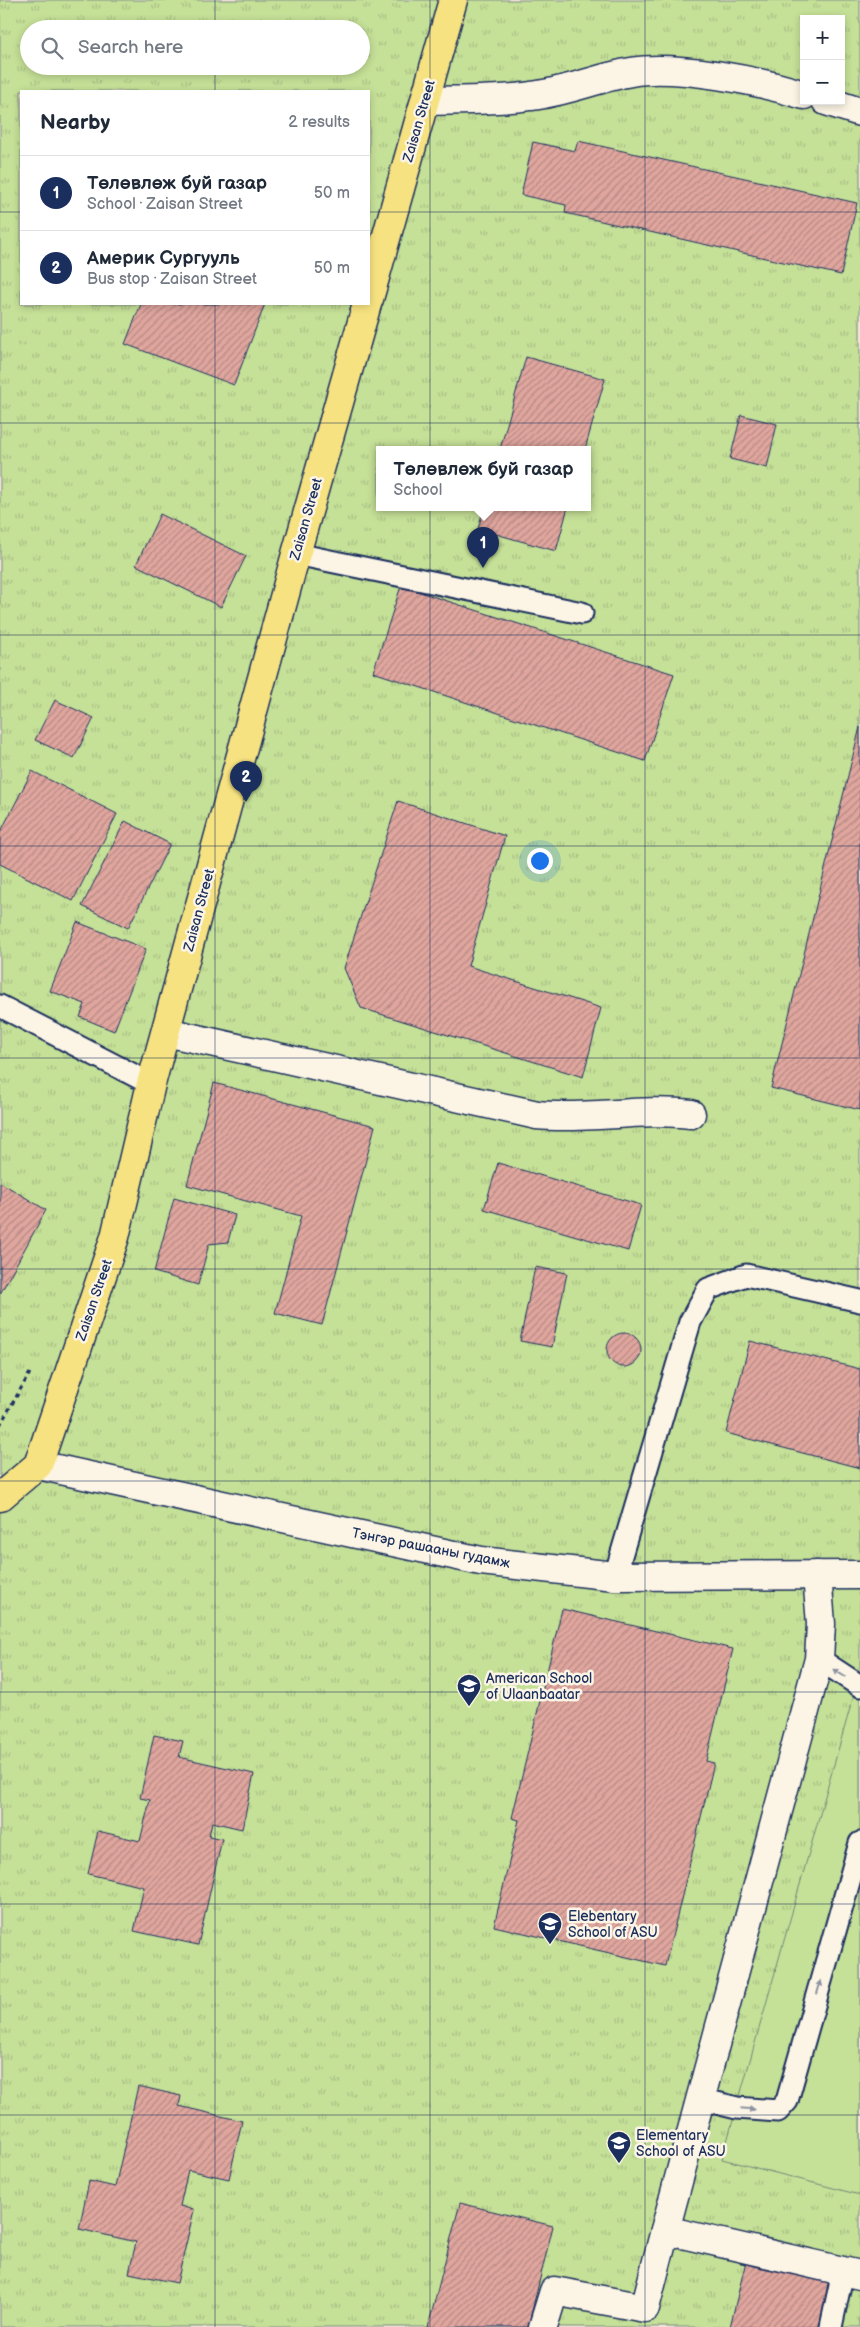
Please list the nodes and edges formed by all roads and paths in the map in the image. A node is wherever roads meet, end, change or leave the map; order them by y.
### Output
1 (453, 0) edge
2 (800, 93) edge
3 (425, 102) junction
4 (838, 105) edge
5 (860, 112) edge
6 (370, 295) edge
7 (367, 305) edge
8 (296, 554) junction
9 (582, 613) dead end
10 (0, 1006) edge
11 (166, 1032) junction
12 (151, 1084) junction
13 (691, 1114) dead end
14 (860, 1302) edge
15 (38, 1465) junction
16 (0, 1498) edge
17 (816, 1575) junction
18 (860, 1575) edge
19 (614, 1576) junction
20 (819, 1659) junction
21 (860, 1686) edge
22 (860, 1843) edge
23 (700, 2099) junction
24 (665, 2230) junction
25 (852, 2273) edge
26 (544, 2327) edge
27 (831, 2327) edge

1 - 3 main road, Zaisan Street
2 - 3 street
3 - 6 main road, Zaisan Street
4 - 5 street
7 - 8 main road, Zaisan Street
8 - 9 lane
8 - 11 main road, Zaisan Street
10 - 12 lane
11 - 12 main road, Zaisan Street
11 - 13 street
12 - 15 main road, Zaisan Street
14 - 19 lane
15 - 16 main road
15 - 19 street, Тэнгэр рашааны гудамж
17 - 18 street, Тэнгэр рашааны гудамж
17 - 19 street, Тэнгэр рашааны гудамж
17 - 20 street
21 -> 20 lane
20 - 23 street
23 -> 22 lane
23 - 24 street
24 - 25 street
24 - 26 street
25 - 27 lane

